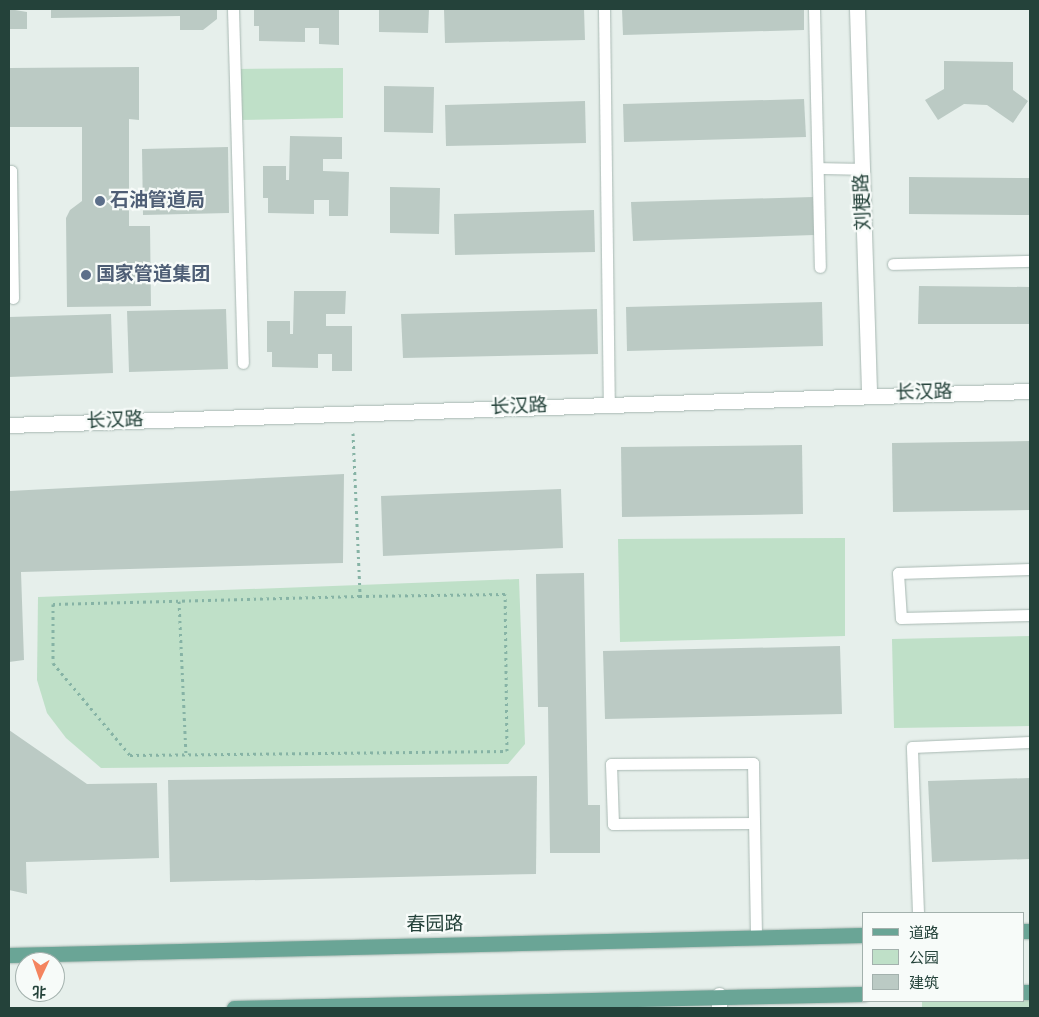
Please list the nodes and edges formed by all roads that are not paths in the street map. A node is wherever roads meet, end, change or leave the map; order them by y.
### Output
1 (234, 9) edge
2 (604, 9) edge
3 (814, 9) edge
4 (858, 9) edge
5 (818, 168) junction
6 (862, 170) junction
7 (9, 171) edge
8 (1030, 261) edge
9 (893, 264) dead end
10 (820, 267) dead end
11 (13, 298) dead end
12 (243, 363) dead end
13 (1030, 391) edge
14 (869, 394) junction
15 (609, 404) junction
16 (9, 425) edge
17 (1030, 569) edge
18 (1030, 615) edge
19 (1030, 742) edge
20 (754, 823) junction
21 (918, 912) edge
22 (862, 934) edge
23 (756, 937) junction
24 (9, 955) edge
25 (862, 994) edge
26 (719, 1002) edge
27 (234, 1008) edge

1 - 12 lane
2 - 15 lane
3 - 5 lane
4 - 6 street, 刘梗路
5 - 6 lane
5 - 10 lane
6 - 14 street, 刘梗路
7 - 11 lane
8 - 9 lane
13 - 14 street, 长汉路
14 - 15 street, 长汉路
15 - 16 street, 长汉路
17 - 18 lane
19 - 21 lane
20 - 20 lane
20 - 23 lane
22 - 23 main road, 春园路
23 - 24 main road, 春园路
25 - 26 main road
26 - 27 main road

